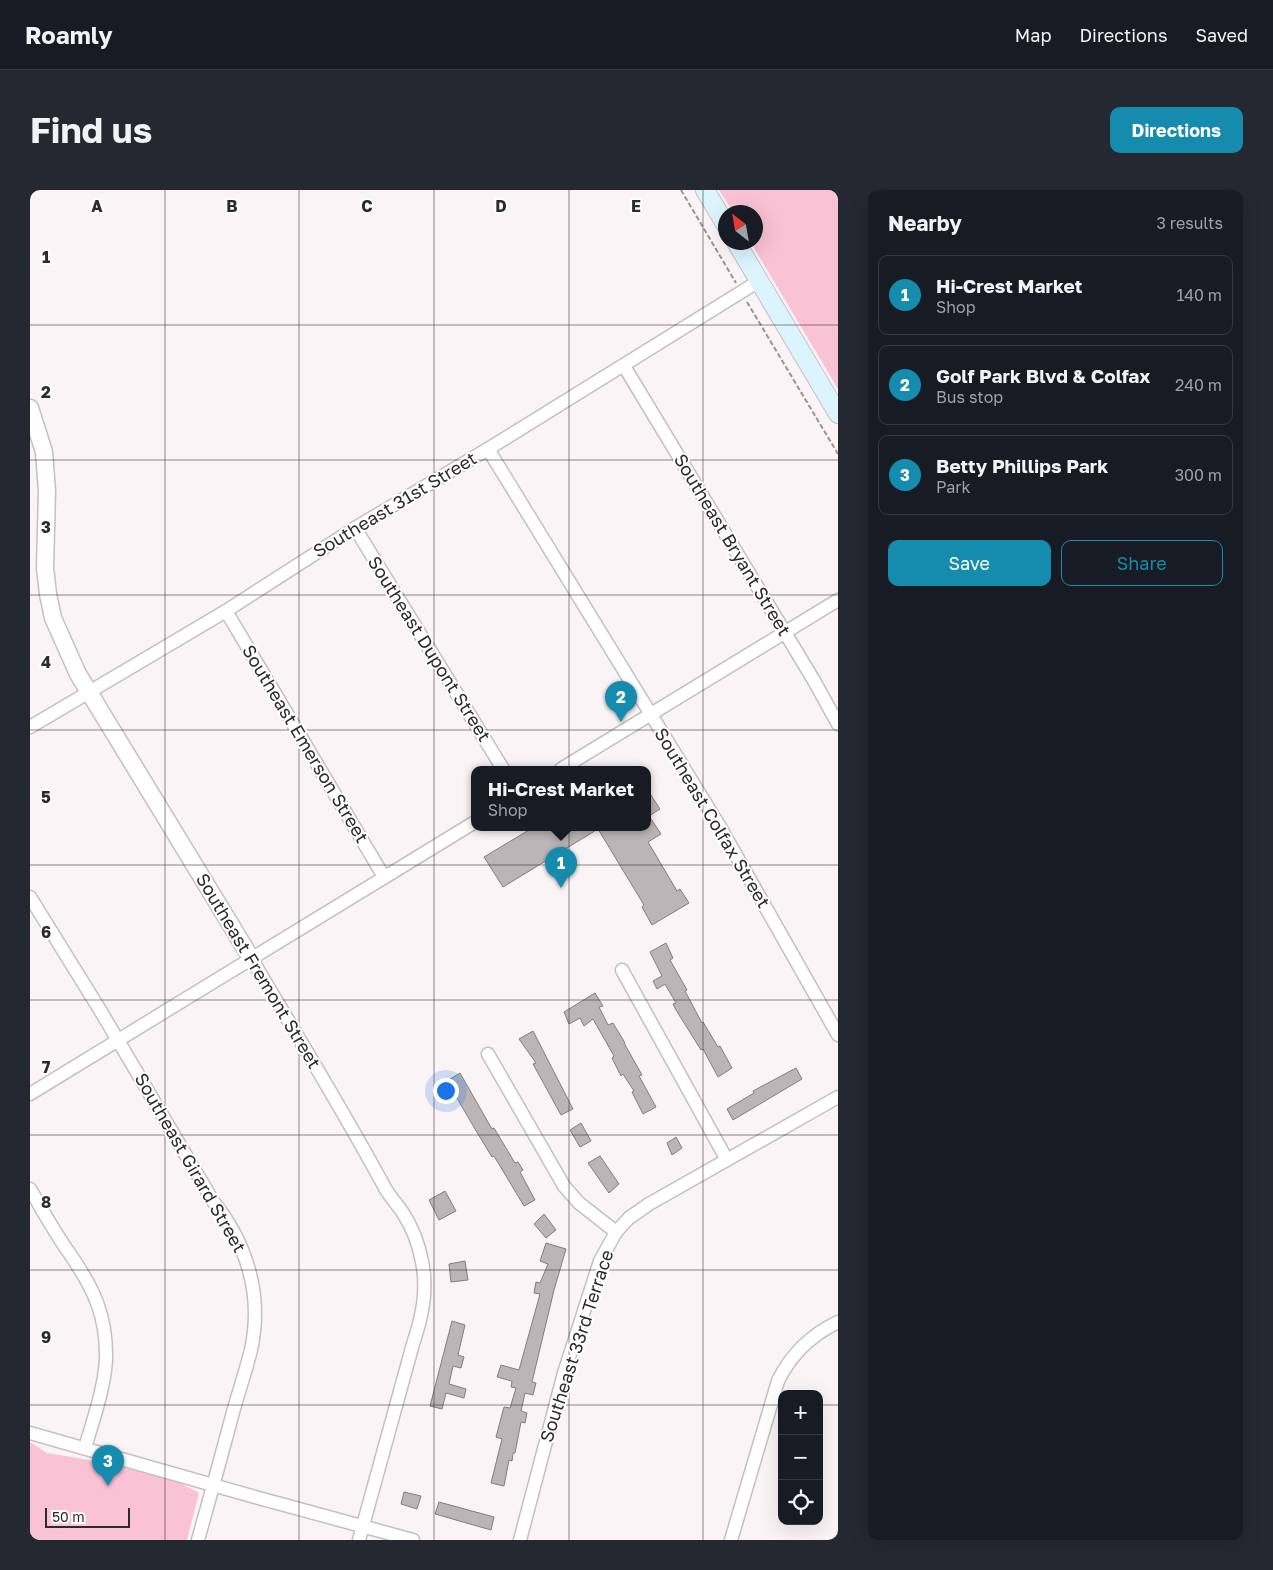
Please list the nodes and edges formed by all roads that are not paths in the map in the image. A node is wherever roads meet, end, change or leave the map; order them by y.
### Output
1 (705, 190) edge
2 (718, 212) edge
3 (741, 250) edge
4 (759, 281) junction
5 (624, 366) junction
6 (30, 408) edge
7 (838, 414) edge
8 (488, 449) junction
9 (355, 528) junction
10 (838, 600) edge
11 (226, 611) junction
12 (784, 633) junction
13 (89, 691) junction
14 (651, 714) junction
15 (838, 724) edge
16 (30, 727) edge
17 (501, 766) edge
18 (566, 766) edge
19 (471, 824) edge
20 (384, 878) junction
21 (30, 897) edge
22 (251, 958) junction
23 (622, 970) dead end
24 (838, 1035) edge
25 (118, 1040) junction
26 (488, 1054) dead end
27 (30, 1094) edge
28 (838, 1097) edge
29 (727, 1160) junction
30 (30, 1189) edge
31 (616, 1232) junction
32 (838, 1322) edge
33 (30, 1433) edge
34 (85, 1448) junction
35 (213, 1485) junction
36 (362, 1526) junction
37 (198, 1540) edge
38 (359, 1540) edge
39 (413, 1540) edge
40 (520, 1540) edge
41 (731, 1540) edge

1 - 2 main road
3 - 4 main road
4 - 5 street, Southeast 31st Street
4 - 7 main road
5 - 8 street, Southeast 31st Street
5 - 12 street, Southeast Bryant Street
6 - 13 street, Southeast Fremont Street
8 - 9 street, Southeast 31st Street
8 - 14 street, Southeast Colfax Street
9 - 11 street, Southeast 31st Street
9 - 17 street, Southeast Dupont Street
10 - 12 street
11 - 13 street, Southeast 31st Street
11 - 20 street, Southeast Emerson Street
12 - 14 street
12 - 15 street, Southeast Bryant Street
13 - 16 street, Southeast 31st Street
13 - 22 street, Southeast Fremont Street
14 - 18 street
14 - 24 street, Southeast Colfax Street
19 - 20 street
20 - 22 street
21 - 25 street, Southeast Girard Street
22 - 25 street
22 - 36 street, Southeast Fremont Street
23 - 29 street
25 - 27 street
25 - 35 street, Southeast Girard Street
26 - 31 street
28 - 29 street, Southeast 33rd Terrace
29 - 31 street, Southeast 33rd Terrace
30 - 34 street
31 - 40 street, Southeast 33rd Terrace
32 - 41 street
33 - 34 street
34 - 35 street
35 - 36 street
35 - 37 street, Southeast Girard Street
36 - 38 street, Southeast Fremont Street
36 - 39 street

